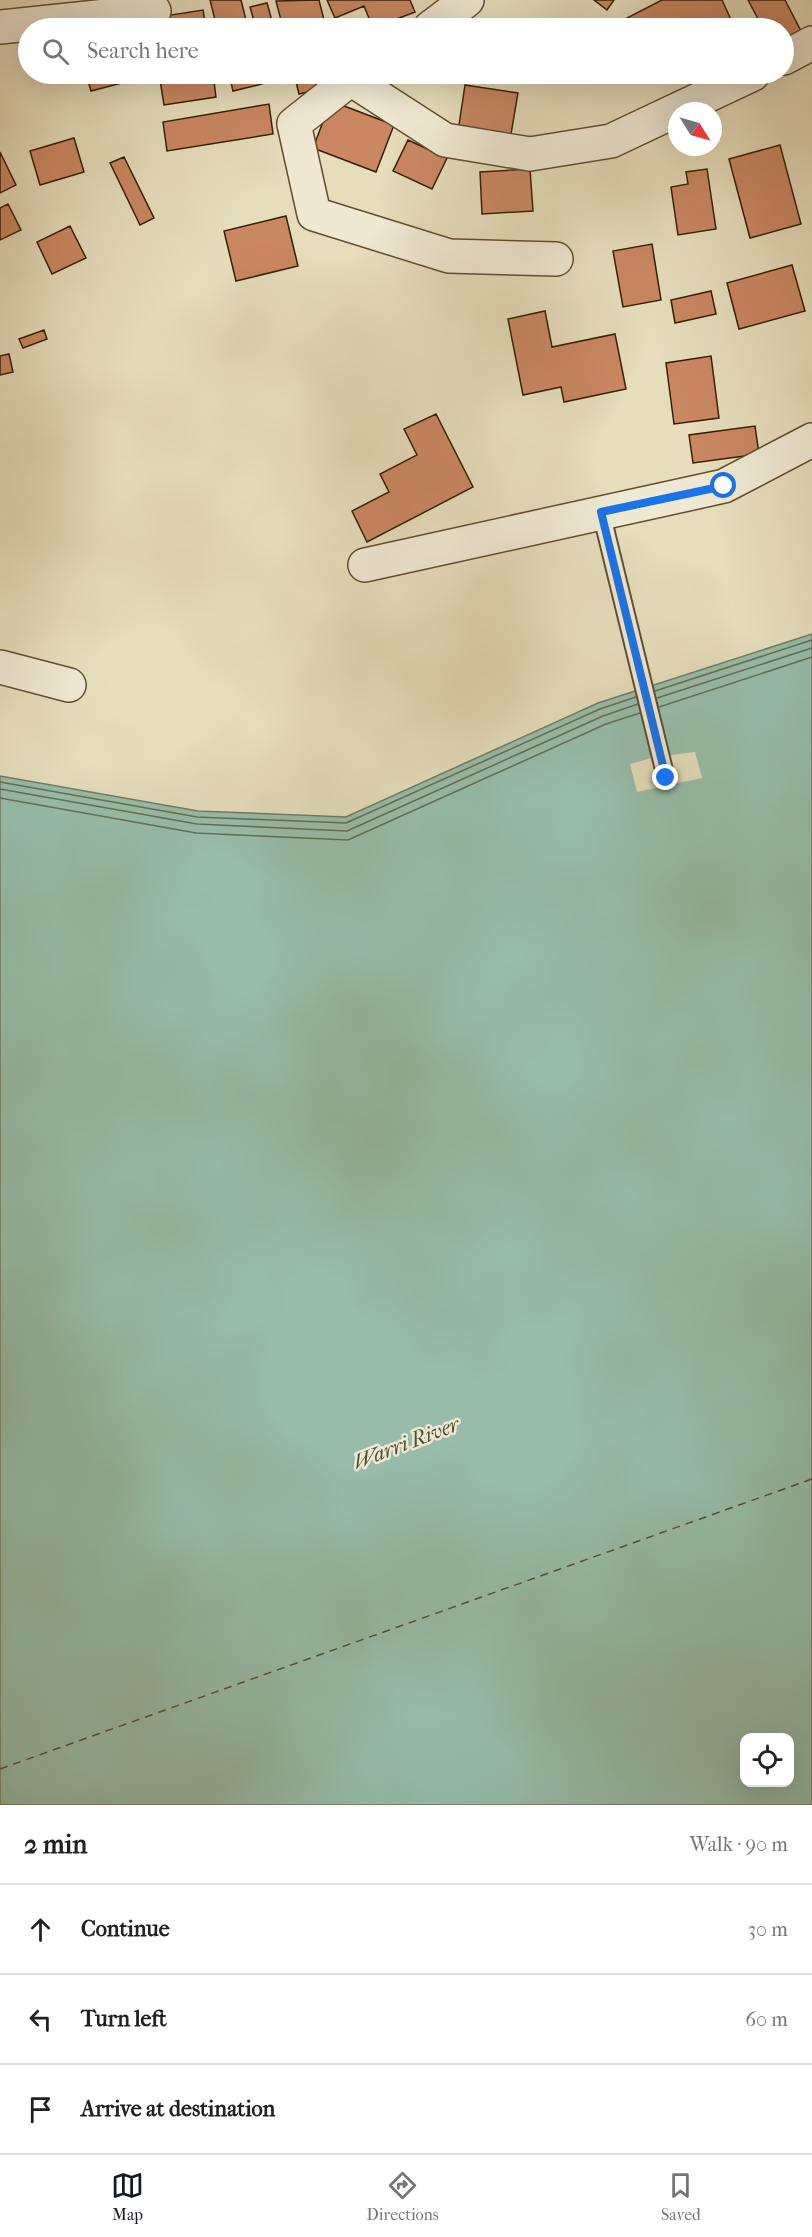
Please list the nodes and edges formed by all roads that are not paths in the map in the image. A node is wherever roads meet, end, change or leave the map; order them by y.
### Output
1 (467, 0) edge
2 (154, 11) dead end
3 (87, 18) edge
4 (443, 18) edge
5 (18, 25) edge
6 (0, 27) edge
7 (812, 43) edge
8 (794, 52) edge
9 (343, 84) edge
10 (364, 84) edge
11 (732, 84) edge
12 (556, 258) dead end
13 (812, 440) edge
14 (601, 512) junction
15 (365, 565) dead end
16 (0, 667) edge
17 (69, 685) dead end
18 (666, 778) dead end

1 - 4 street
2 - 3 street
5 - 6 street
7 - 8 street
9 - 12 street
10 - 11 street
13 - 14 street
14 - 15 street
14 - 18 lane
16 - 17 street

